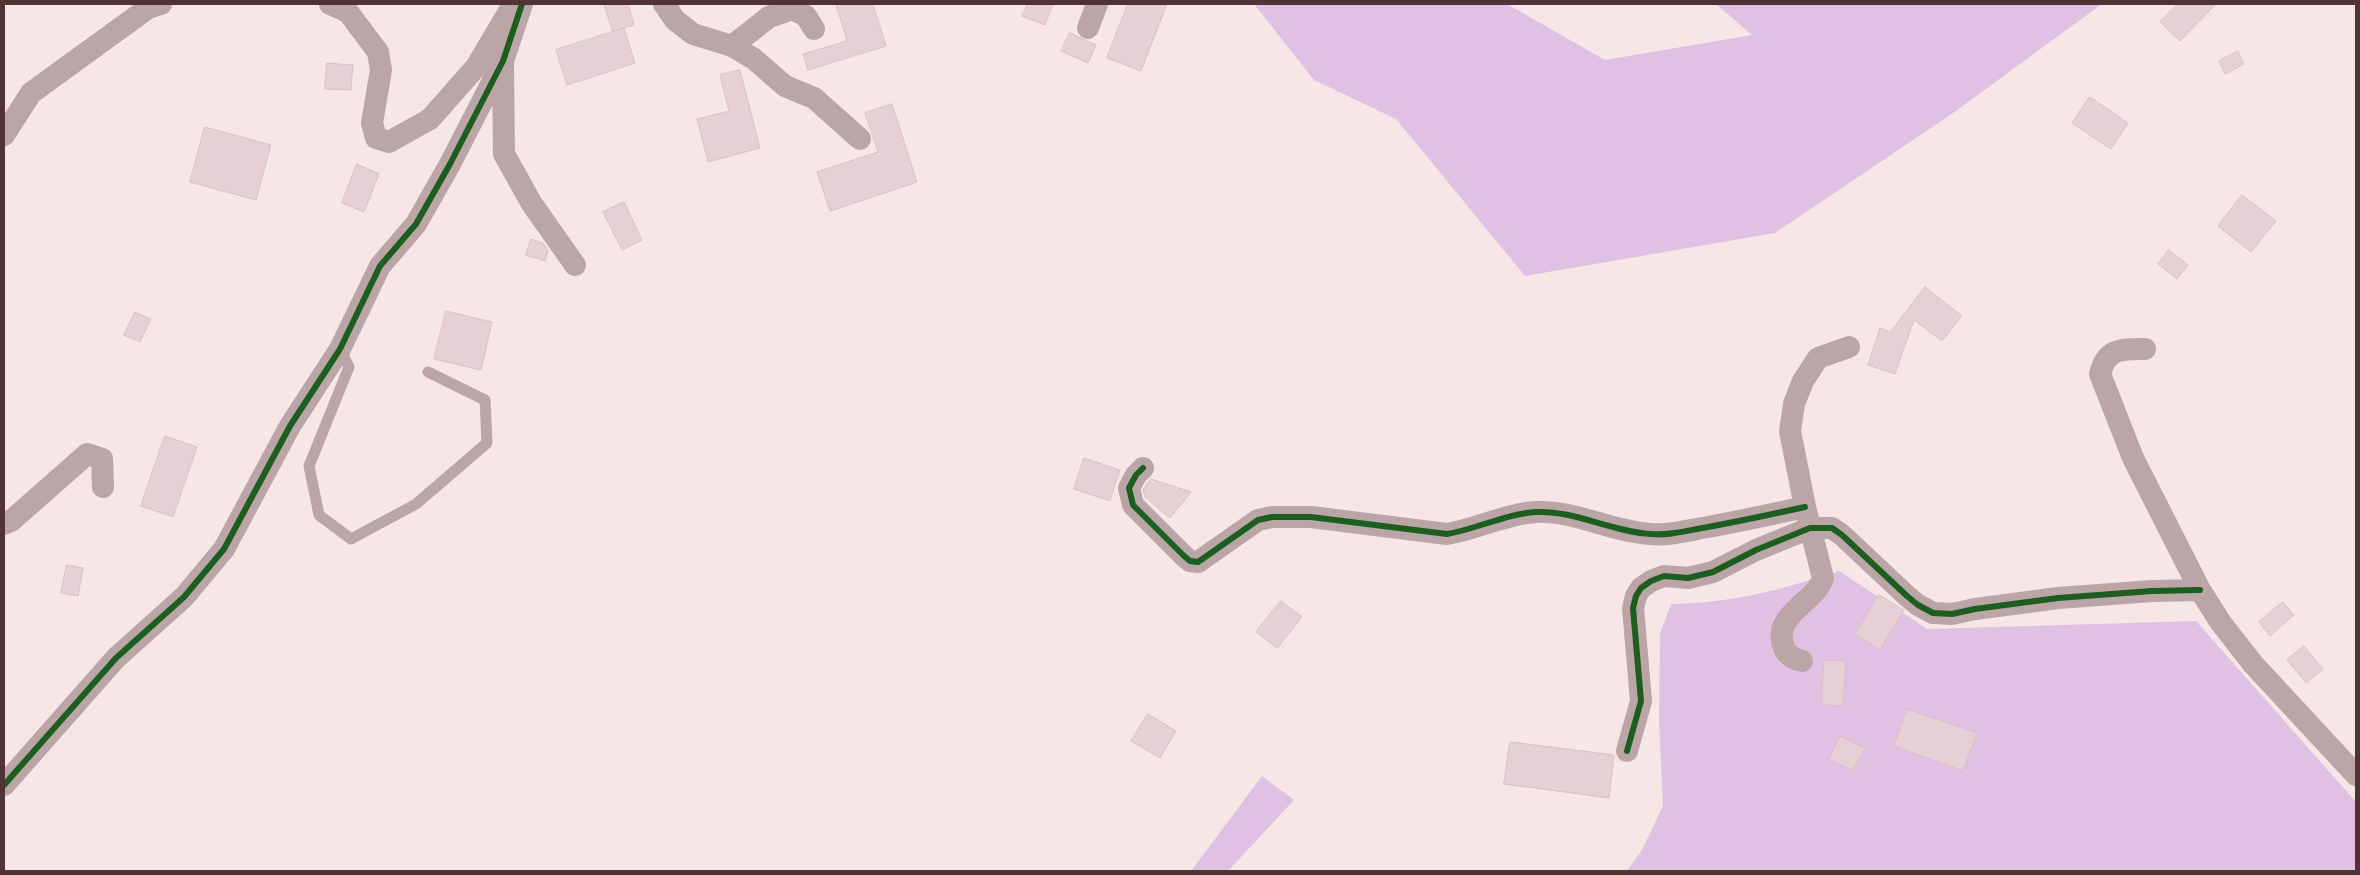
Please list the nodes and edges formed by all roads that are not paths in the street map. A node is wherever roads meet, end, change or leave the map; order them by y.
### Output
1 (161, 4) edge
2 (330, 4) edge
3 (514, 4) edge
4 (522, 4) edge
5 (664, 4) edge
6 (1097, 4) edge
7 (1088, 28) dead end
8 (814, 29) dead end
9 (732, 46) junction
10 (503, 61) junction
11 (4, 135) edge
12 (860, 139) dead end
13 (575, 265) dead end
14 (1849, 347) dead end
15 (340, 349) junction
16 (2145, 349) dead end
17 (428, 372) dead end
18 (1143, 468) dead end
19 (103, 487) dead end
20 (1808, 518) junction
21 (4, 524) edge
22 (2200, 590) junction
23 (1802, 661) dead end
24 (1627, 751) dead end
25 (2356, 775) edge
26 (4, 785) edge

1 - 11 street
2 - 3 street
4 - 10 street
5 - 9 street
6 - 7 street
8 - 9 street
9 - 12 street
10 - 13 street
10 - 15 street
14 - 20 street
15 - 17 lane
15 - 26 street
16 - 22 street
18 - 20 street
19 - 21 street
20 - 22 street
20 - 23 street
20 - 24 street
22 - 25 street

